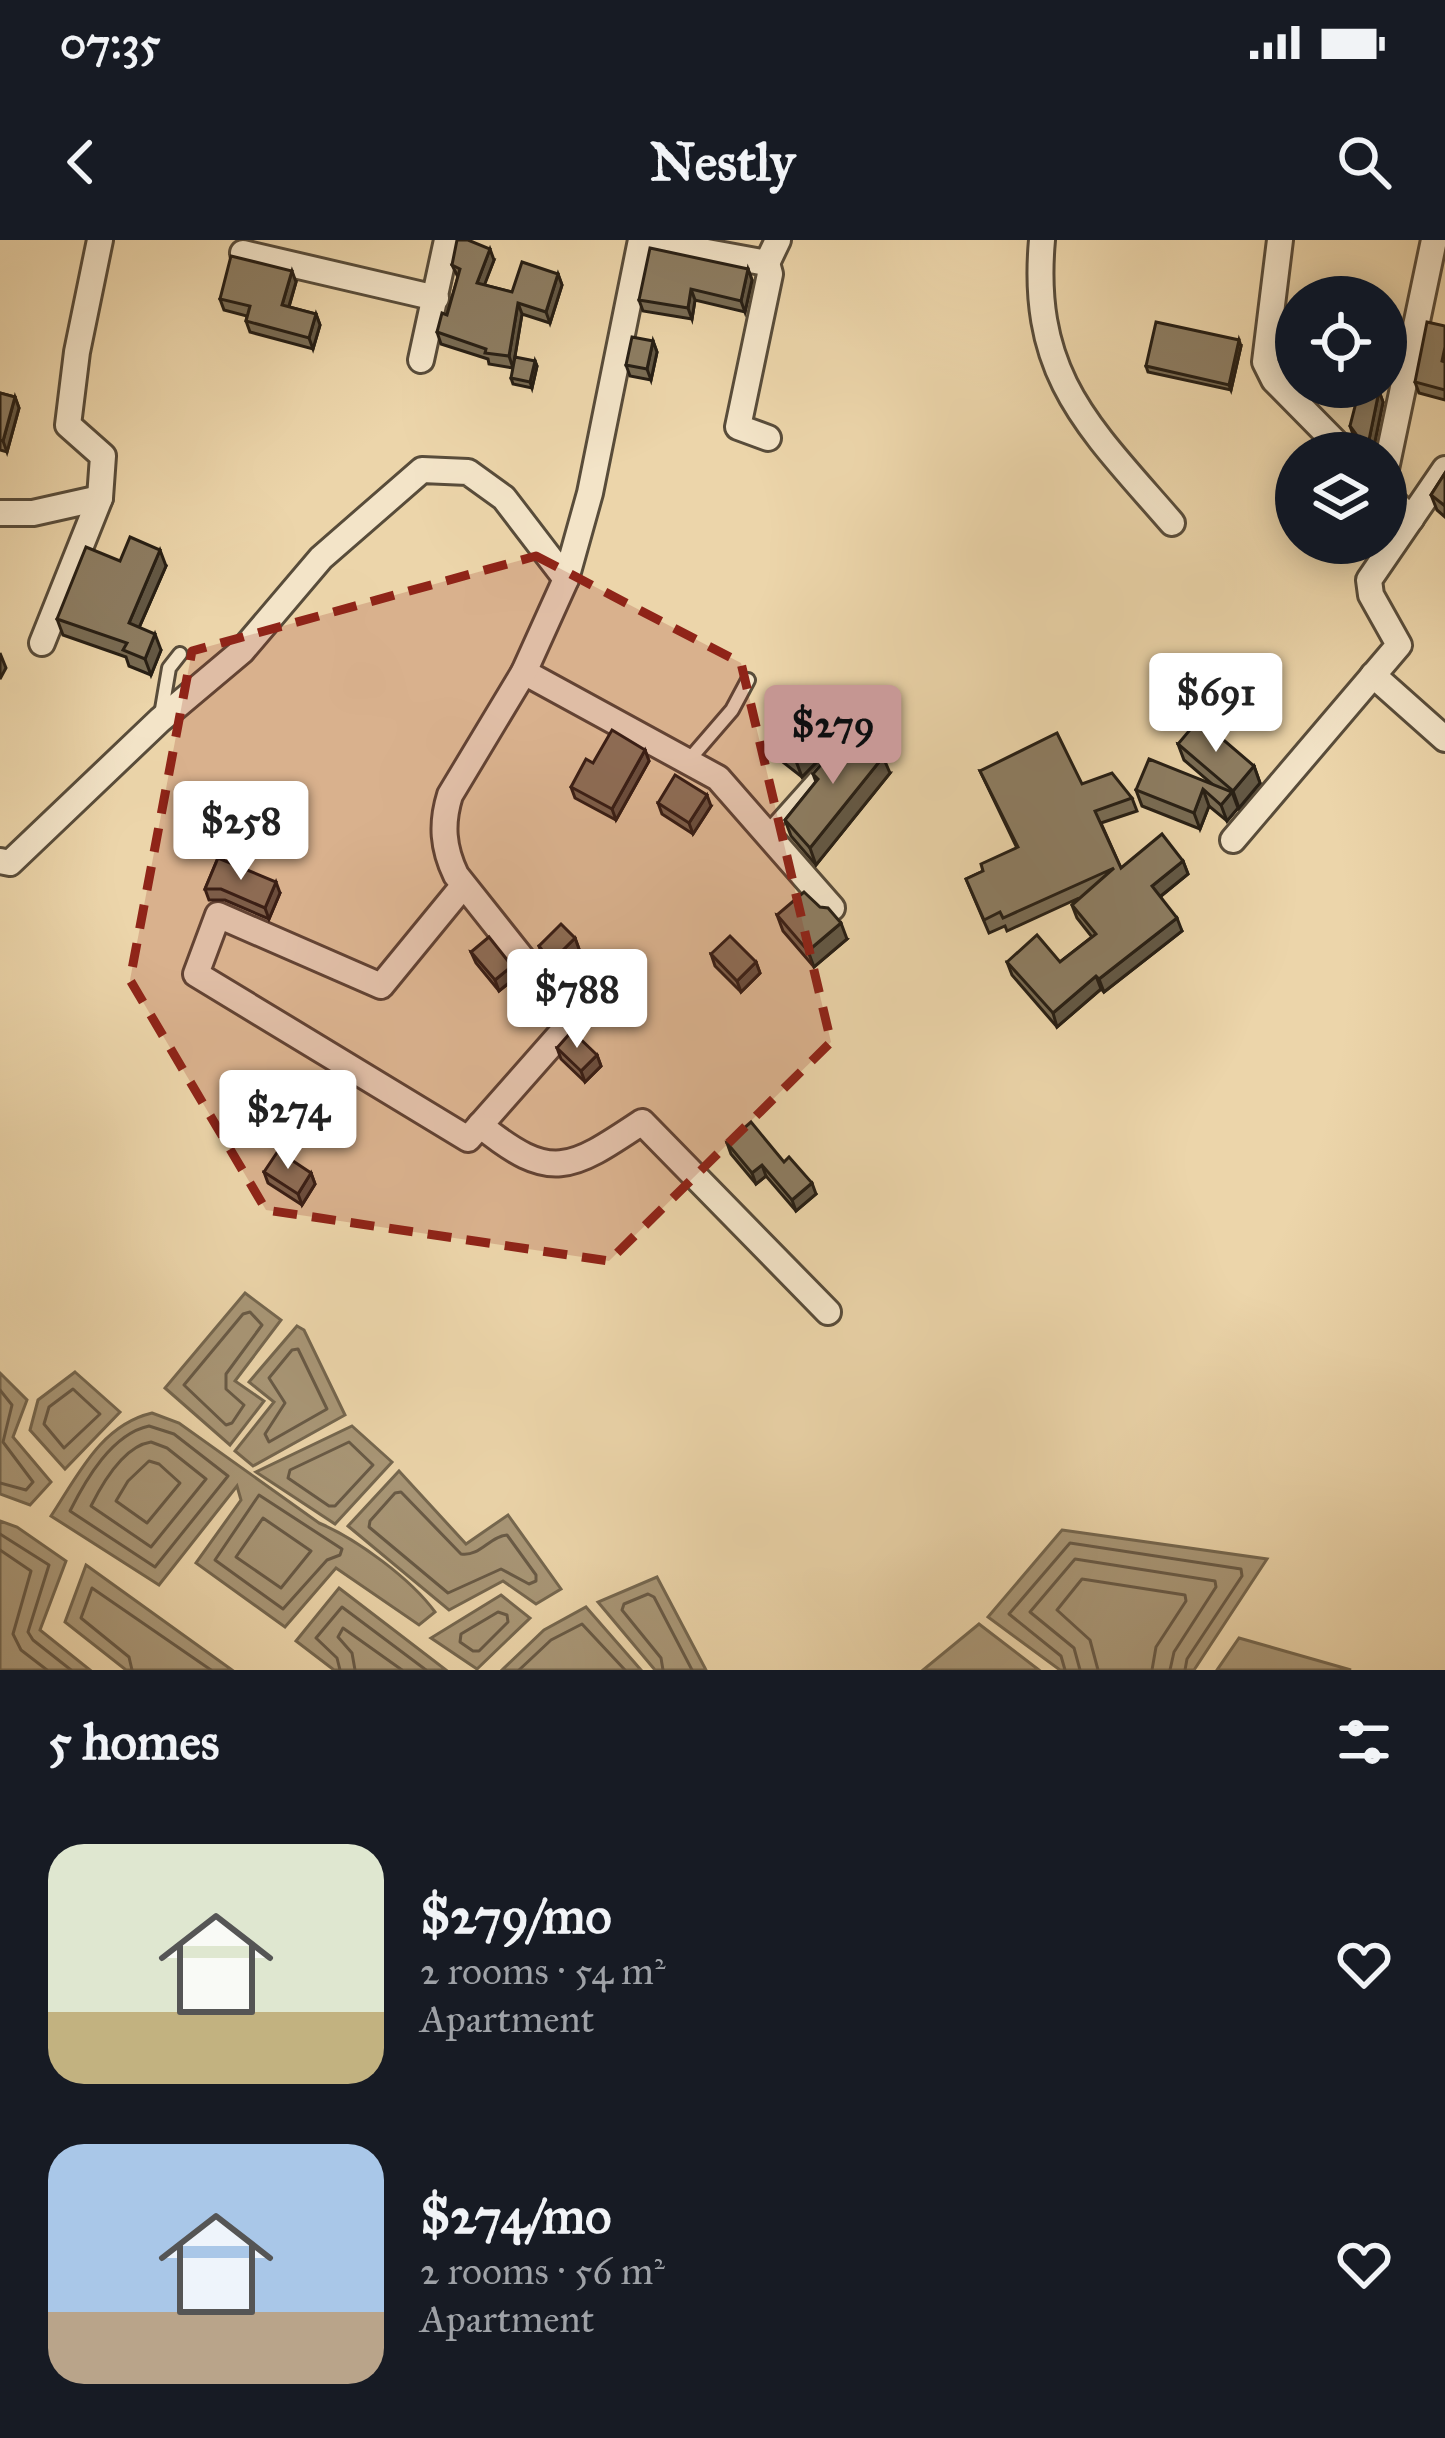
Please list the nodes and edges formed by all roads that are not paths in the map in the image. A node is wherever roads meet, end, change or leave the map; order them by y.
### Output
1 (100, 240) edge
2 (447, 240) edge
3 (641, 240) edge
4 (1042, 240) edge
5 (1280, 240) edge
6 (772, 251) edge
7 (1437, 252) edge
8 (243, 253) edge
9 (436, 298) junction
10 (421, 359) dead end
11 (1325, 432) edge
12 (1395, 432) edge
13 (768, 438) dead end
14 (1445, 470) edge
15 (100, 498) junction
16 (0, 513) edge
17 (1407, 515) edge
18 (1411, 519) junction
19 (1172, 523) dead end
20 (566, 579) junction
21 (42, 644) dead end
22 (180, 654) dead end
23 (524, 672) junction
24 (1373, 675) junction
25 (748, 680) dead end
26 (160, 720) junction
27 (1445, 739) edge
28 (688, 761) junction
29 (828, 764) edge
30 (766, 833) junction
31 (1233, 840) dead end
32 (0, 861) edge
33 (463, 886) junction
34 (832, 908) edge
35 (480, 1125) junction
36 (829, 1312) dead end

1 - 15 street
2 - 9 street
3 - 6 street
3 - 20 street
4 - 19 street
5 - 11 street
6 - 13 street
7 - 12 street
8 - 9 street
9 - 10 street
14 - 18 street
15 - 16 street
15 - 21 street
17 - 18 street
18 - 24 street
20 - 23 street
20 - 26 street
22 - 26 lane
23 - 28 street
23 - 33 street
24 - 27 street
24 - 31 street
25 - 28 lane
26 - 32 street
28 - 30 street
29 - 30 lane
30 - 34 street
33 - 35 street
33 - 35 street
35 - 36 street

